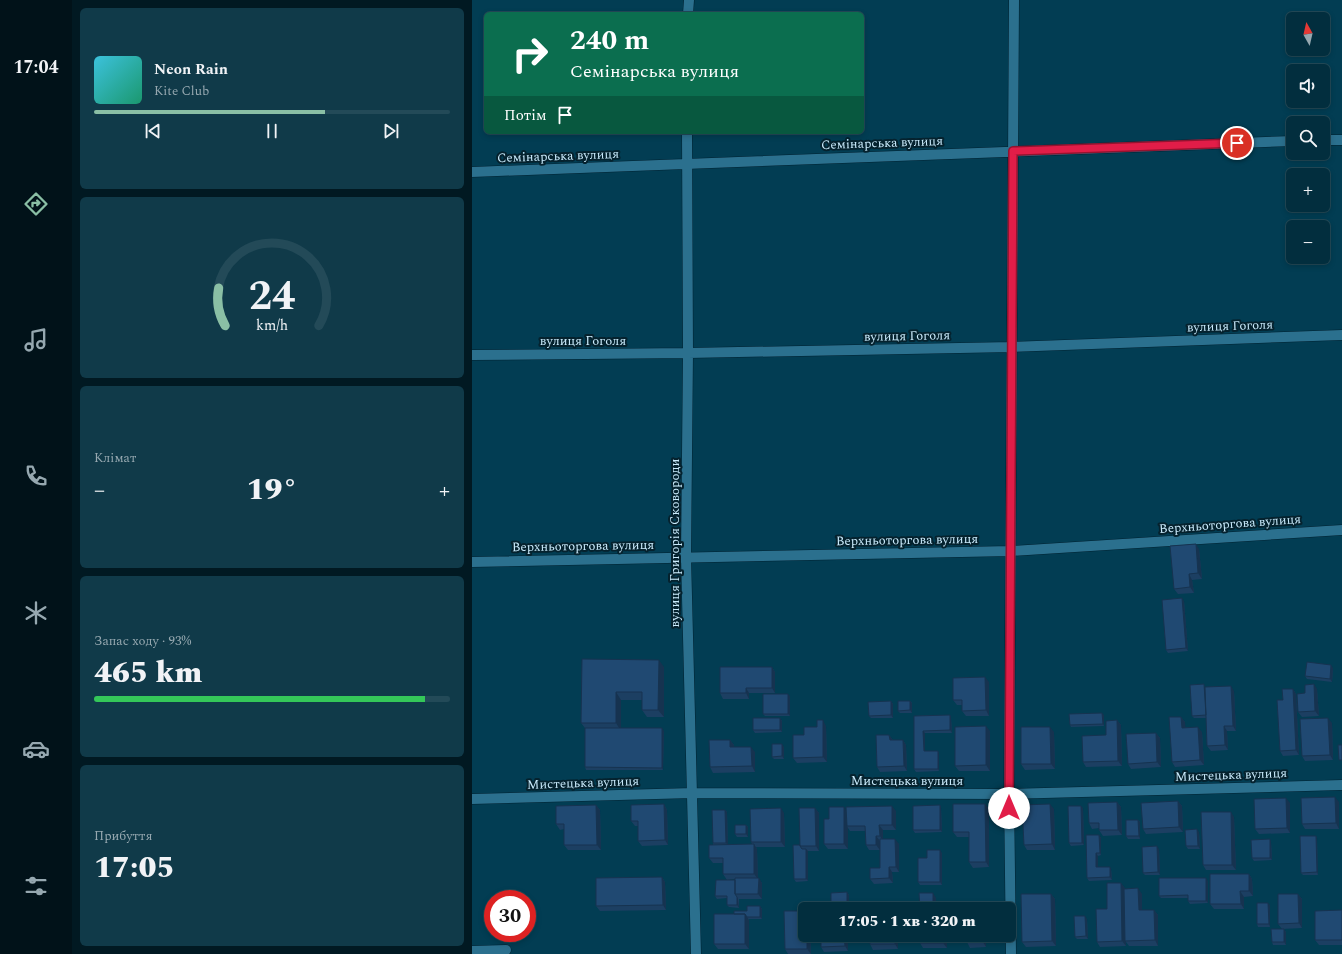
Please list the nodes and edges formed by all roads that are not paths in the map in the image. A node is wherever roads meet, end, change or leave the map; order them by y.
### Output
1 (689, 0) edge
2 (1014, 0) edge
3 (688, 12) edge
4 (687, 134) edge
5 (1330, 140) edge
6 (1342, 140) edge
7 (1286, 142) edge
8 (1013, 151) junction
9 (687, 164) junction
10 (472, 172) edge
11 (1342, 335) edge
12 (1012, 347) junction
13 (688, 353) junction
14 (472, 355) edge
15 (1342, 530) edge
16 (1011, 551) junction
17 (686, 557) junction
18 (472, 562) edge
19 (1342, 785) edge
20 (693, 792) junction
21 (1009, 794) junction
22 (472, 799) edge
23 (506, 950) dead end
24 (472, 951) edge
25 (696, 954) edge
26 (1011, 954) edge

1 - 3 street
2 - 8 street
4 - 9 street, вулиця Григорія Сковороди
5 - 6 street
7 - 8 street, Семінарська вулиця
8 - 9 street, Семінарська вулиця
8 - 12 street
9 - 10 street, Семінарська вулиця
9 - 13 street, вулиця Григорія Сковороди
11 - 12 street, вулиця Гоголя
12 - 13 street, вулиця Гоголя
12 - 16 street
13 - 14 street, вулиця Гоголя
13 - 17 street, вулиця Григорія Сковороди
15 - 16 street, Верхньоторгова вулиця
16 - 17 street, Верхньоторгова вулиця
16 - 21 street
17 - 18 street, Верхньоторгова вулиця
17 - 20 street, вулиця Григорія Сковороди
19 - 21 street, Мистецька вулиця
20 - 21 street, Мистецька вулиця
20 - 22 street, Мистецька вулиця
20 - 25 street, вулиця Григорія Сковороди
21 - 26 street
23 - 24 street

